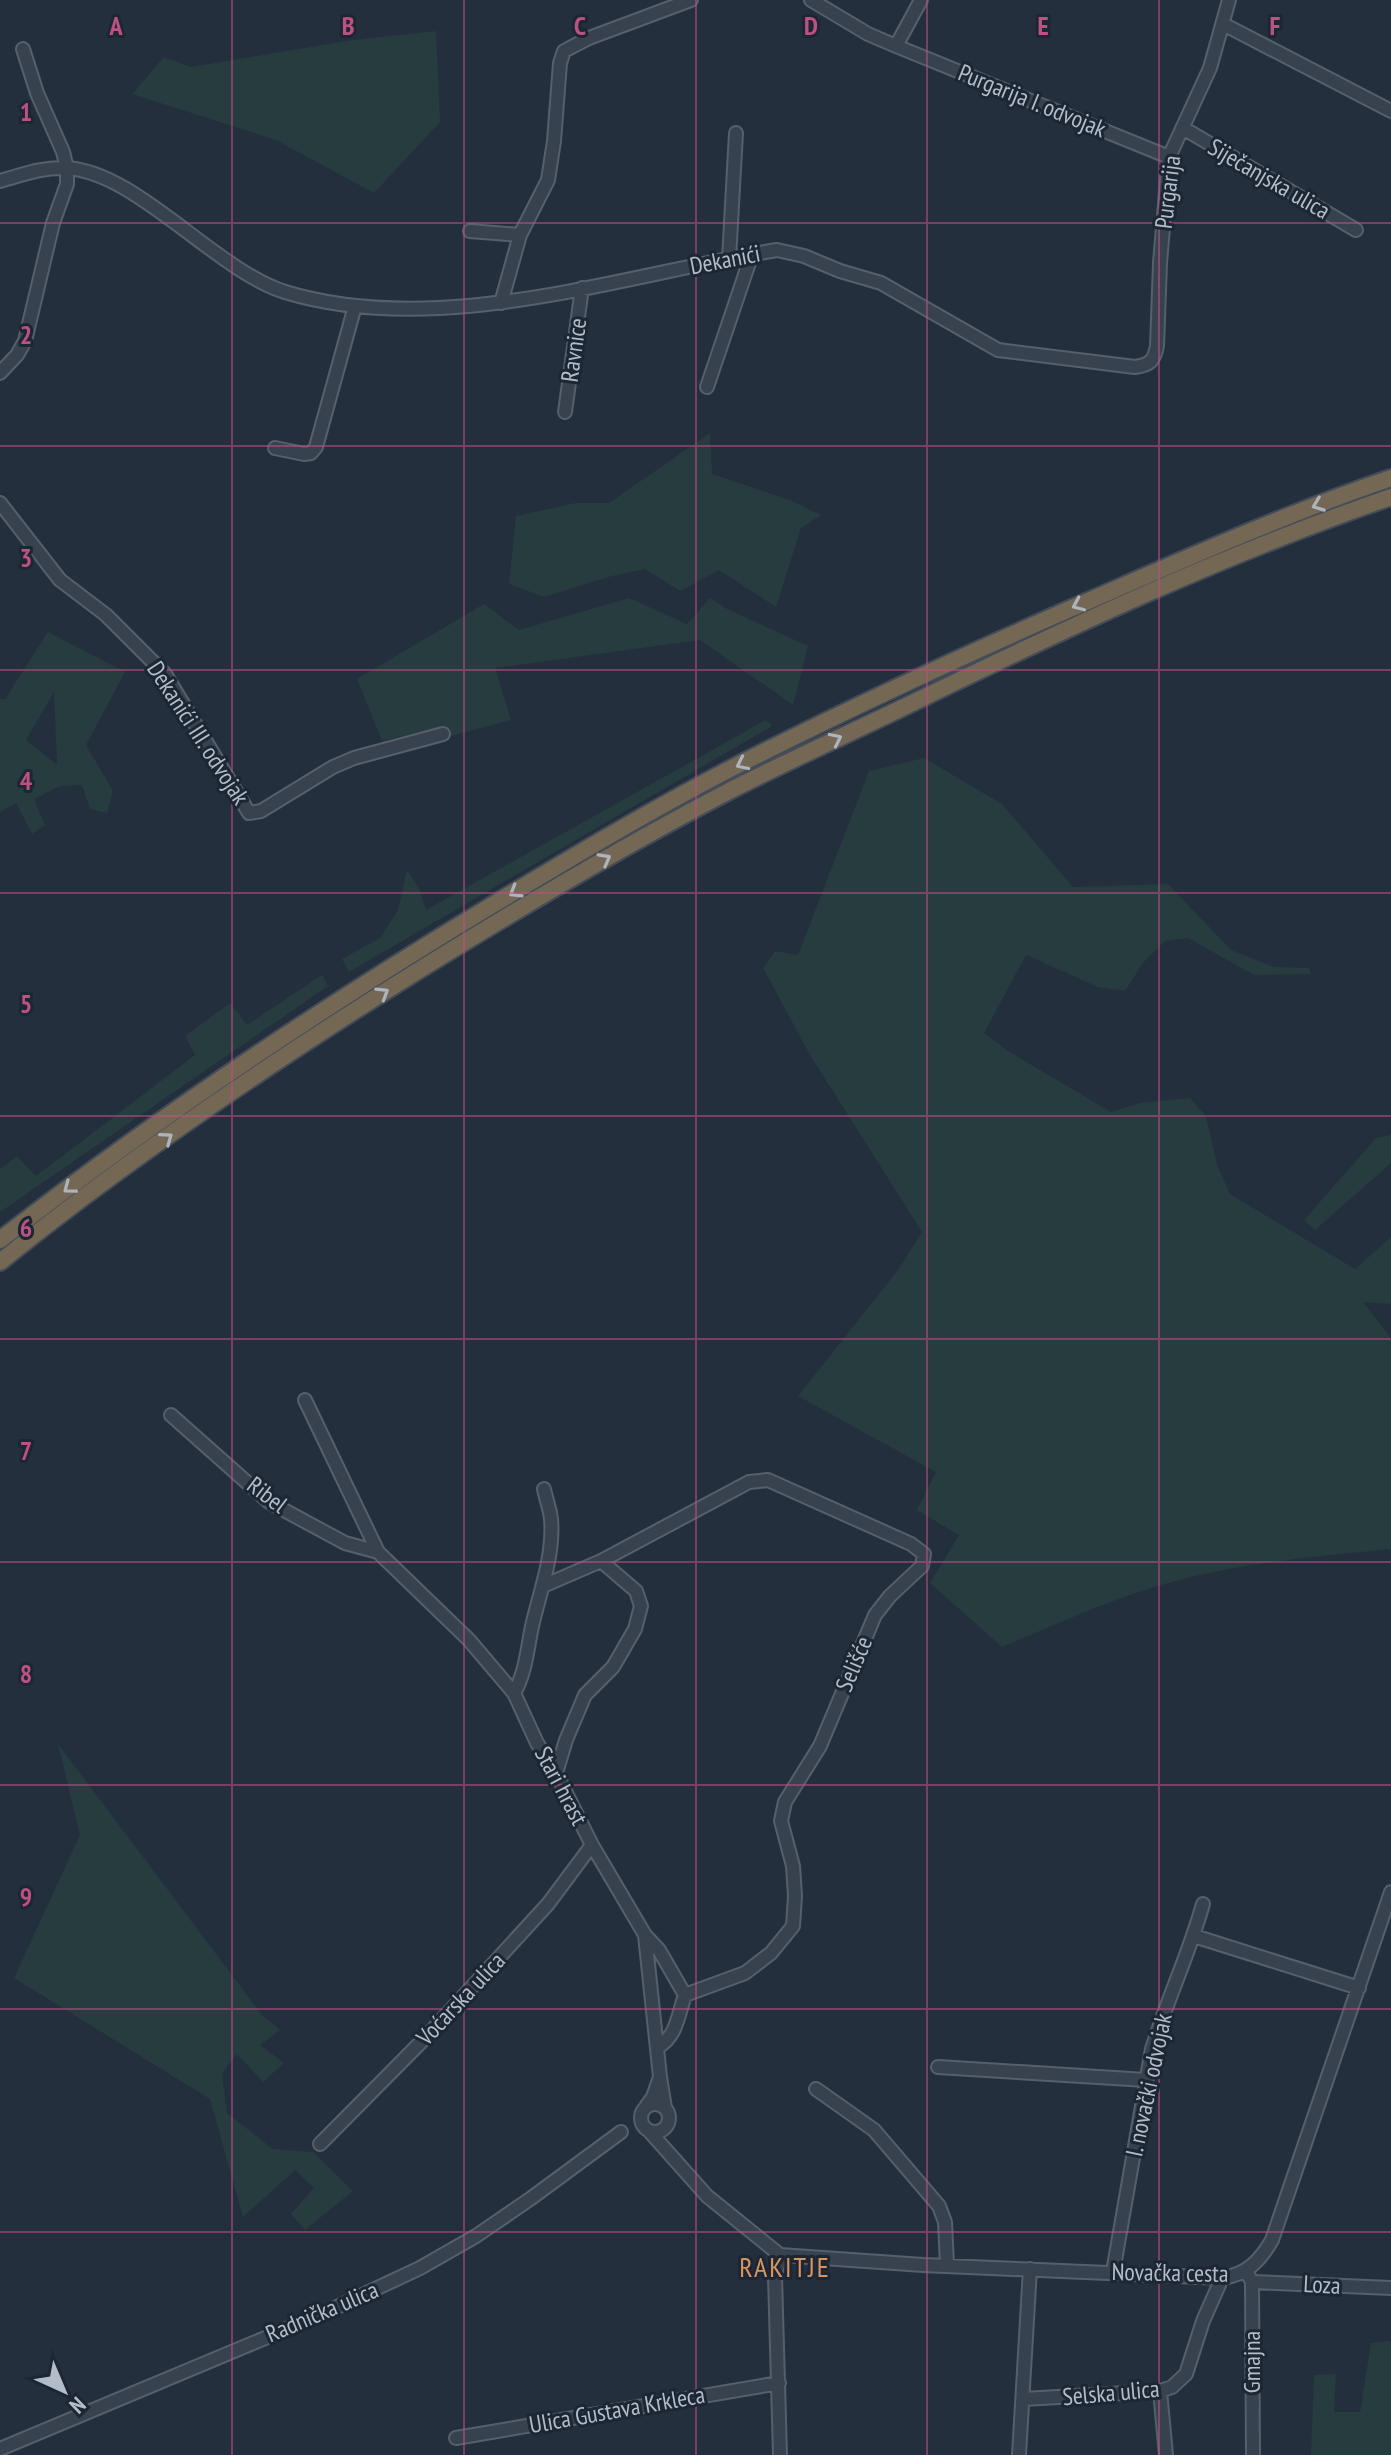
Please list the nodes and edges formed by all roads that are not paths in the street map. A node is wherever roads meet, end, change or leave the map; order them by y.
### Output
1 (691, 0) edge
2 (811, 0) edge
3 (921, 0) edge
4 (1229, 0) edge
5 (1223, 24) junction
6 (896, 46) junction
7 (23, 49) dead end
8 (1391, 111) edge
9 (1183, 128) junction
10 (736, 133) dead end
11 (1169, 157) junction
12 (67, 168) junction
13 (0, 181) edge
14 (1356, 230) dead end
15 (470, 231) dead end
16 (520, 235) junction
17 (752, 254) junction
18 (729, 259) junction
19 (582, 288) junction
20 (501, 303) junction
21 (355, 306) junction
22 (1157, 346) joint
23 (0, 373) edge
24 (707, 387) dead end
25 (565, 412) dead end
26 (275, 448) dead end
27 (1391, 478) edge
28 (1391, 497) edge
29 (0, 503) edge
30 (443, 734) dead end
31 (0, 1240) edge
32 (0, 1262) edge
33 (305, 1400) dead end
34 (171, 1415) dead end
35 (544, 1489) dead end
36 (378, 1552) junction
37 (601, 1561) junction
38 (543, 1586) junction
39 (514, 1693) junction
40 (556, 1773) junction
41 (592, 1845) junction
42 (1391, 1892) edge
43 (1203, 1904) dead end
44 (645, 1935) junction
45 (1194, 1936) junction
46 (1359, 1988) junction
47 (685, 1995) junction
48 (658, 2047) junction
49 (938, 2067) dead end
50 (660, 2077) junction
51 (1146, 2080) junction
52 (816, 2089) dead end
53 (665, 2108) junction
54 (644, 2109) junction
55 (667, 2126) junction
56 (648, 2131) junction
57 (621, 2132) junction
58 (320, 2144) dead end
59 (690, 2176) junction
60 (780, 2255) junction
61 (947, 2265) junction
62 (1030, 2269) junction
63 (1113, 2272) junction
64 (1249, 2276) junction
65 (1222, 2278) junction
66 (1391, 2288) edge
67 (779, 2383) junction
68 (1160, 2391) junction
69 (1024, 2399) junction
70 (456, 2438) dead end
71 (0, 2449) edge
72 (780, 2455) edge
73 (1019, 2455) edge
74 (1166, 2455) edge
75 (1253, 2455) edge

1 - 16 street
2 - 6 street, Purgarija I. odvojak
3 - 6 street
4 - 5 street, Purgarija
5 - 8 street
5 - 9 street, Purgarija
6 - 11 street, Purgarija I. odvojak
7 - 12 street
9 - 11 street, Purgarija
9 - 14 street, Siječanjska ulica
10 - 18 street
11 - 22 street, Purgarija
12 - 13 street, Dekanići
12 - 21 street, Dekanići
12 - 23 street
15 - 16 street
16 - 20 street
17 - 18 street, Dekanići
17 - 22 street, Dekanići
17 - 24 street
18 - 19 street, Dekanići
19 - 20 street, Dekanići
19 - 25 street, Ravnice
20 - 21 street, Dekanići
21 - 26 street
27 -> 31 highway
32 -> 28 highway
29 - 30 street, Dekanići III. odvojak
33 - 36 street, Ribel
34 - 36 street, Ribel
35 - 38 street
36 - 39 street, Ribel
37 - 38 street
37 - 40 street
37 - 47 street, Selišće
38 - 39 street
39 - 40 street, Stari hrast
40 - 41 street, Stari hrast
41 - 44 street, Stari hrast
41 - 58 street, Voćarska ulica
42 - 46 street, Novačka cesta
43 - 45 street, I. novački odvojak
44 - 47 street
44 - 48 street, Stari hrast
45 - 46 street
45 - 51 street, I. novački odvojak
46 - 64 street, Novačka cesta
47 - 48 street
48 - 50 street, Stari hrast
49 - 51 street
50 - 53 street, Stari hrast
50 - 54 street, Stari hrast
51 - 63 street, I. novački odvojak
52 - 61 street
53 - 54 street
53 - 55 street
54 - 56 street
54 - 57 street, Radnička ulica
55 - 56 street
55 - 59 street
56 - 57 street
56 - 59 street
57 - 71 street, Radnička ulica
59 - 60 street
60 - 61 street, Novačka cesta
60 - 67 street
61 - 62 street, Novačka cesta
62 - 63 street, Novačka cesta
62 - 69 street
63 - 65 street, Novačka cesta
64 - 65 street, Novačka cesta
64 - 66 street, Loza
64 - 75 street, Gmajna
65 - 68 street, Selska ulica
67 - 70 street, Ulica Gustava Krkleca
67 - 72 street
68 - 69 street, Selska ulica
68 - 74 street
69 - 73 street

